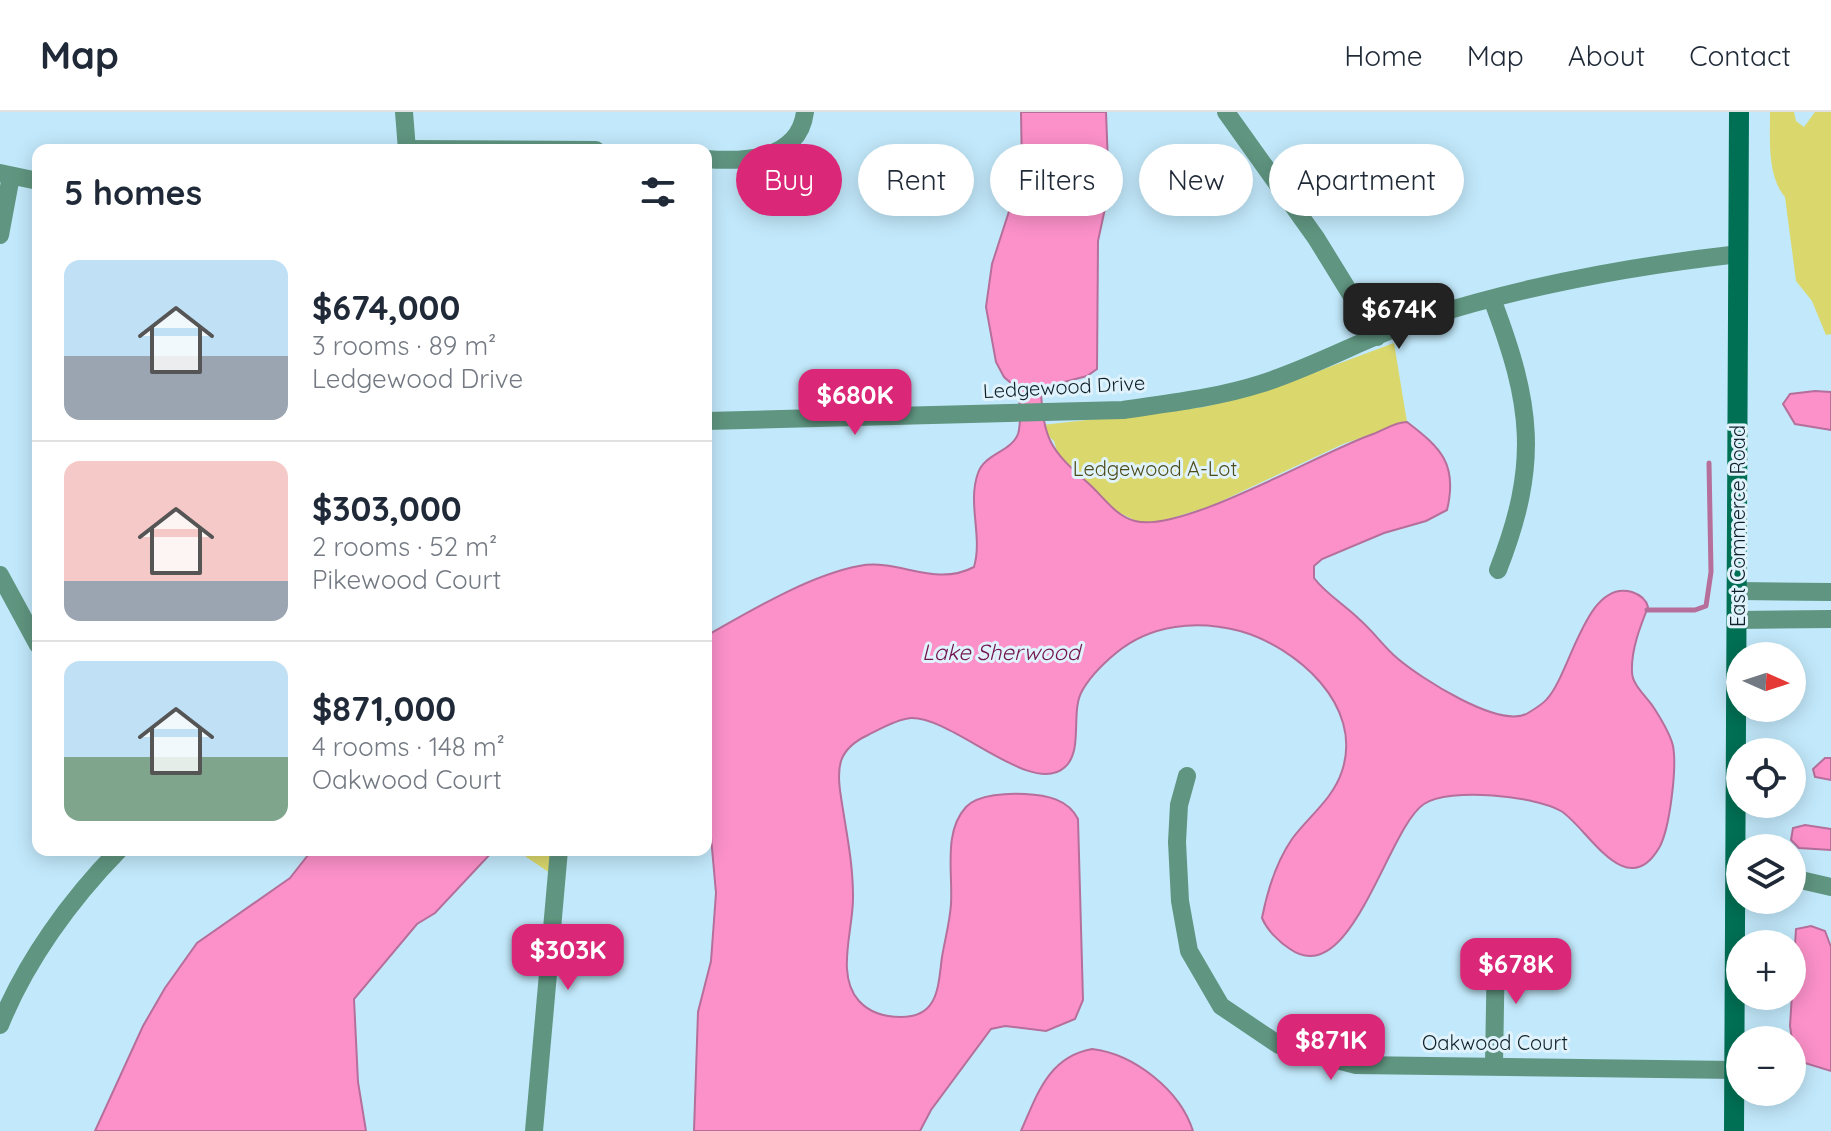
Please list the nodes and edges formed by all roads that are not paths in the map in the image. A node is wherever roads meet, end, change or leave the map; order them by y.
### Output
1 (404, 112) edge
2 (805, 112) edge
3 (1226, 112) edge
4 (1739, 112) edge
5 (407, 144) edge
6 (712, 159) edge
7 (5, 174) edge
8 (32, 180) edge
9 (0, 235) edge
10 (1739, 254) junction
11 (1492, 299) junction
12 (1377, 337) junction
13 (712, 421) edge
14 (1498, 570) dead end
15 (0, 575) edge
16 (1738, 591) junction
17 (1831, 592) edge
18 (1831, 619) edge
19 (1737, 620) junction
20 (32, 634) edge
21 (1187, 776) dead end
22 (1738, 834) edge
23 (114, 856) edge
24 (558, 856) edge
25 (1806, 881) edge
26 (1831, 887) edge
27 (1737, 914) edge
28 (1496, 947) dead end
29 (0, 1025) edge
30 (1736, 1026) edge
31 (1494, 1064) junction
32 (1726, 1070) edge
33 (1734, 1106) edge
34 (534, 1131) edge
35 (1734, 1131) edge

1 - 5 street
2 - 6 street
3 - 12 street
4 - 10 main road, East Commerce Road
7 - 8 street
7 - 9 street
10 - 11 street, Ledgewood Drive
10 - 16 main road, East Commerce Road
11 - 12 street, Ledgewood Drive
11 - 14 street
12 - 13 street, Ledgewood Drive
15 - 20 street
16 - 17 street
16 - 19 main road, East Commerce Road
18 - 19 street
19 - 22 main road, East Commerce Road
21 - 31 street, Oakwood Court
23 - 29 street
24 - 34 street
25 - 26 street
27 - 30 main road, East Commerce Road
28 - 31 street
31 - 32 street, Oakwood Court
33 - 35 main road, East Commerce Road

